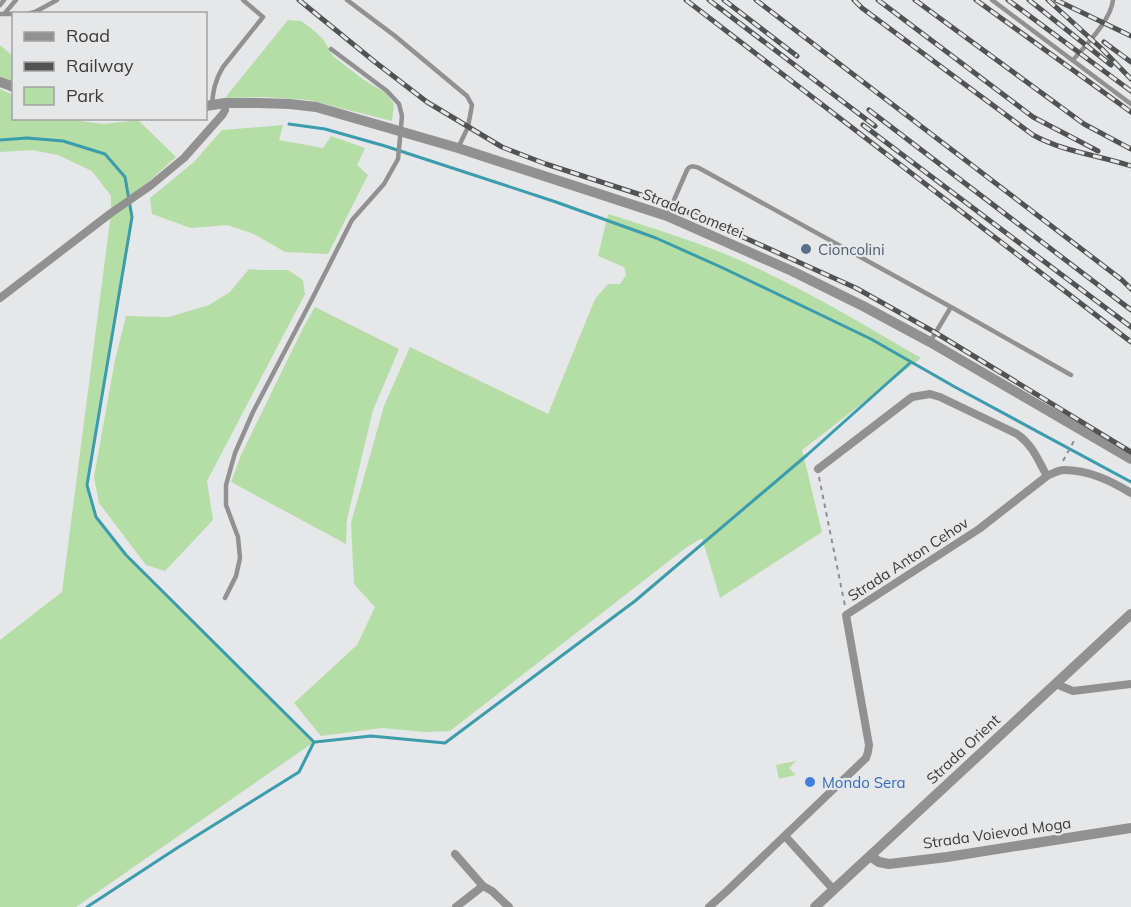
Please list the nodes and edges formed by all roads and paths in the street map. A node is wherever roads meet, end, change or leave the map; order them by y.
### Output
1 (4, 0) edge
2 (16, 0) edge
3 (57, 0) edge
4 (243, 0) edge
5 (347, 0) edge
6 (992, 0) edge
7 (1113, 0) edge
8 (0, 5) edge
9 (35, 12) edge
10 (3, 13) edge
11 (331, 49) dead end
12 (1073, 60) junction
13 (225, 104) junction
14 (1131, 104) edge
15 (209, 105) edge
16 (401, 132) junction
17 (458, 148) junction
18 (667, 216) junction
19 (0, 298) edge
20 (951, 307) junction
21 (930, 342) junction
22 (1071, 375) dead end
23 (1073, 442) dead end
24 (1064, 459) dead end
25 (1131, 459) edge
26 (818, 469) joint
27 (1047, 476) junction
28 (1131, 493) edge
29 (225, 598) dead end
30 (1131, 614) edge
31 (846, 615) junction
32 (1056, 684) junction
33 (1131, 684) edge
34 (1131, 828) edge
35 (784, 836) junction
36 (455, 854) dead end
37 (870, 856) junction
38 (483, 886) junction
39 (834, 889) junction
40 (456, 907) edge
41 (509, 907) edge
42 (709, 907) edge
43 (815, 907) edge

1 - 8 lane
2 - 10 lane
3 - 9 lane
4 - 15 lane
5 - 17 lane
6 - 12 lane
7 - 12 lane
11 - 16 lane
12 - 14 lane
13 - 15 street, Strada Cometei
13 - 16 street, Strada Cometei
13 - 19 street
16 - 17 street, Strada Cometei
16 - 29 lane
17 - 18 street, Strada Cometei
18 - 20 lane
18 - 21 street, Strada Cometei
20 - 21 lane
20 - 22 lane
21 - 25 street, Strada Cometei
23 - 24 path
26 - 27 street
26 - 31 path
27 - 28 street
27 - 31 street, Strada Anton Cehov
30 - 32 street, Strada Orient
31 - 35 street, Strada Anton Cehov
32 - 33 street
32 - 37 street, Strada Orient
34 - 37 street, Strada Voievod Moga
35 - 39 street
35 - 42 street
36 - 38 street
37 - 39 street, Strada Orient
38 - 40 street
38 - 41 street
39 - 43 street, Strada Orient

